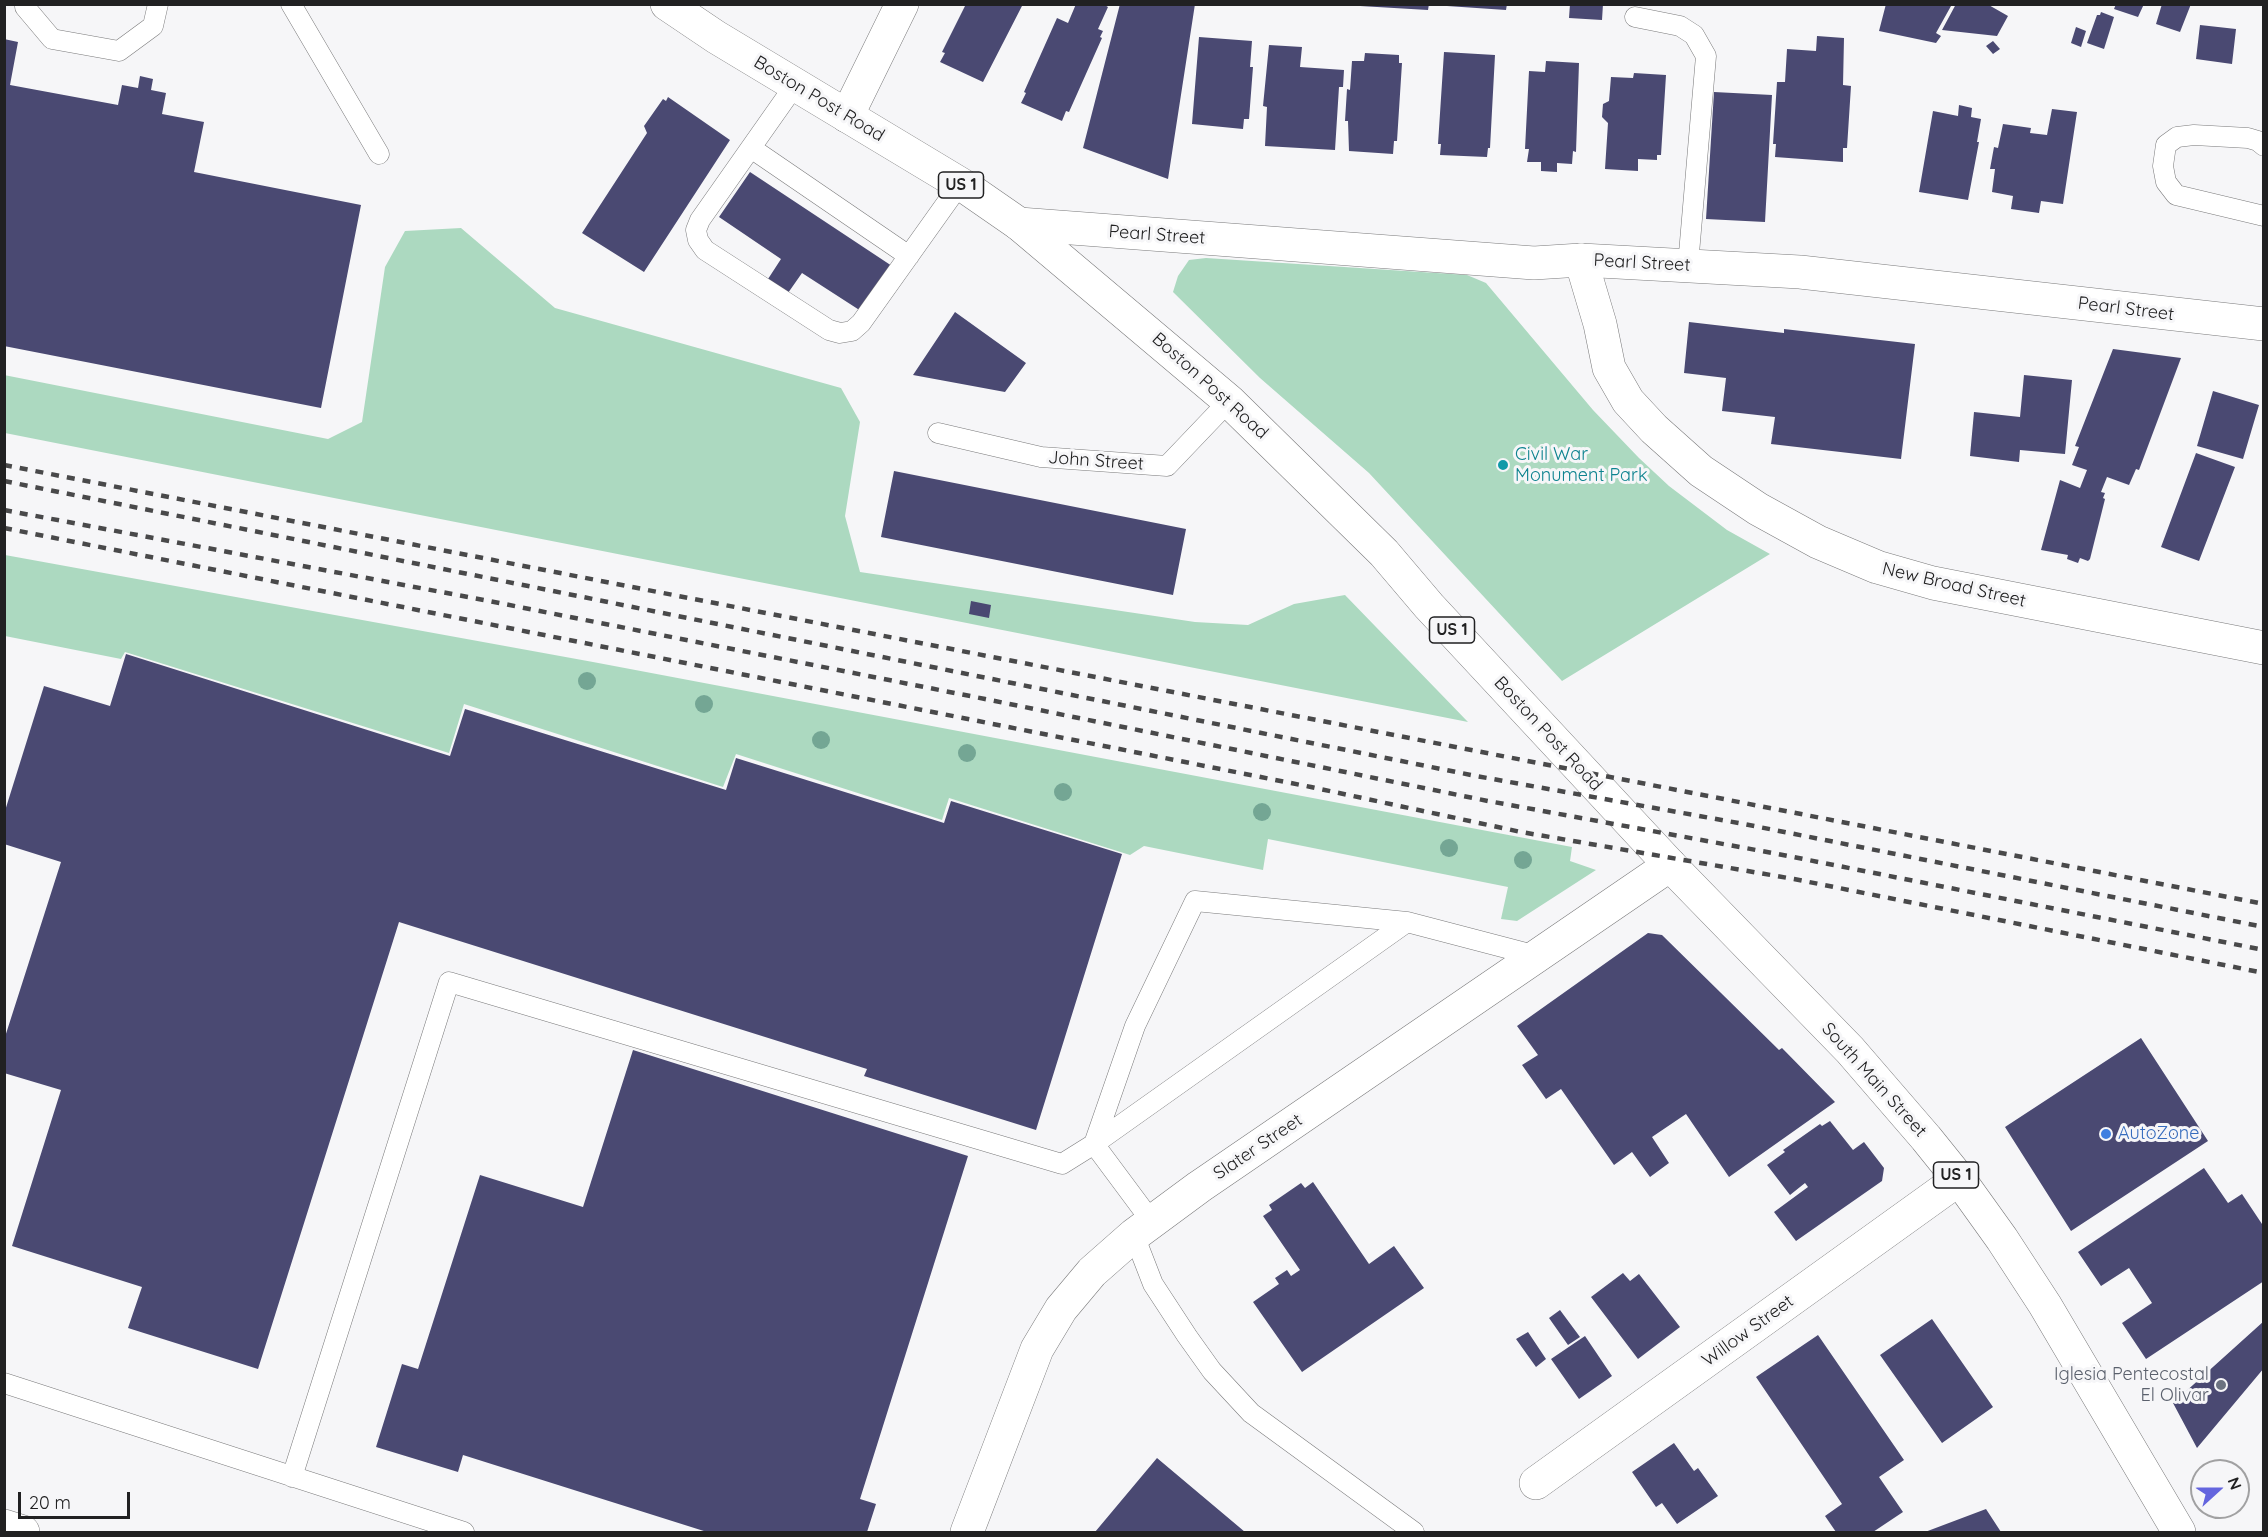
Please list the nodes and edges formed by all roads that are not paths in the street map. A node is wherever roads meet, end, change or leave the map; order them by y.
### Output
1 (25, 4) edge
2 (158, 4) edge
3 (291, 4) edge
4 (667, 4) edge
5 (902, 4) edge
6 (1635, 17) dead end
7 (795, 85) junction
8 (847, 116) junction
9 (2264, 146) edge
10 (751, 148) junction
11 (379, 154) dead end
12 (960, 184) junction
13 (2264, 216) edge
14 (1019, 224) junction
15 (909, 256) junction
16 (1581, 260) junction
17 (1688, 266) junction
18 (2264, 324) edge
19 (1229, 400) junction
20 (938, 433) dead end
21 (2264, 648) edge
22 (1670, 865) junction
23 (1407, 921) junction
24 (1536, 956) junction
25 (1095, 1144) junction
26 (1959, 1179) junction
27 (1143, 1228) junction
28 (4, 1383) edge
29 (292, 1477) junction
30 (1536, 1483) dead end
31 (4, 1526) edge
32 (23, 1533) edge
33 (464, 1533) edge
34 (966, 1533) edge
35 (1414, 1533) edge
36 (2179, 1533) edge

1 - 2 lane
3 - 11 lane
4 - 7 street, Boston Post Road / US 1
5 - 8 street
6 - 17 lane
7 - 8 street, Boston Post Road / US 1
7 - 10 lane
8 - 12 street, Boston Post Road / US 1
9 - 13 lane
10 - 15 lane
10 - 15 lane
12 - 14 street, Boston Post Road / US 1
12 - 15 lane
14 - 16 street, Pearl Street
14 - 19 street, Boston Post Road / US 1
16 - 17 street, Pearl Street
16 - 21 street, New Broad Street
17 - 18 street, Pearl Street
19 - 20 lane, John Street
19 - 22 street, Boston Post Road / US 1
22 - 24 street, Slater Street
22 - 26 street, South Main Street / US 1
23 - 24 lane
23 - 25 lane
23 - 25 lane
24 - 27 street, Slater Street
25 - 27 lane
25 - 29 lane
26 - 30 street, Willow Street
26 - 36 street, South Main Street / US 1
27 - 34 street, Slater Street
27 - 35 lane
28 - 29 lane
29 - 33 lane
31 - 32 street

